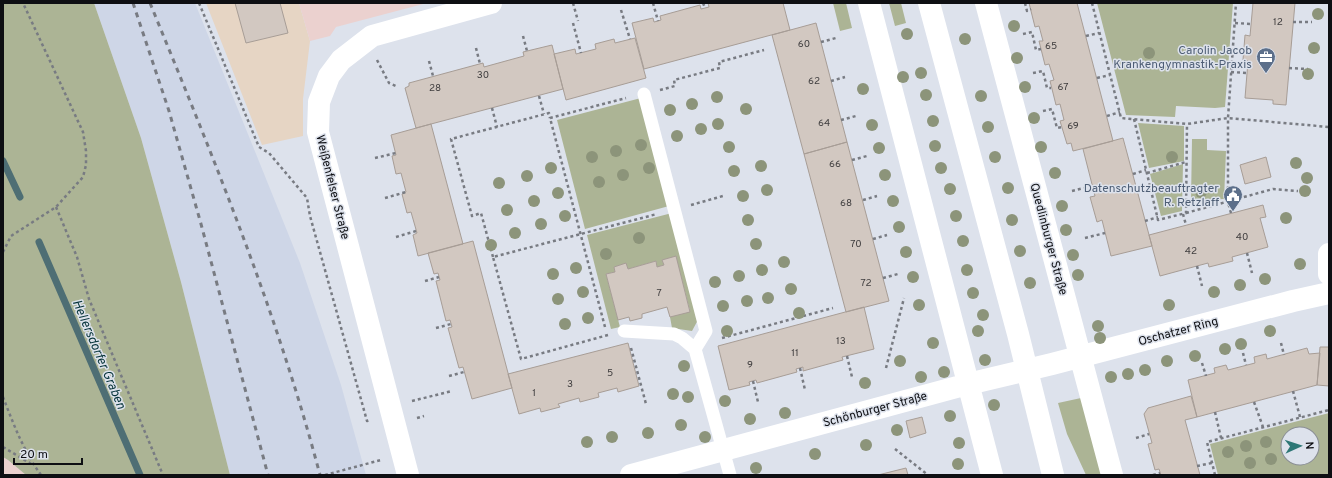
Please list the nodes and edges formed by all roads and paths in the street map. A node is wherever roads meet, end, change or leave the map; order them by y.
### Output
1 (23, 3) edge
2 (199, 3) edge
3 (491, 3) edge
4 (573, 3) edge
5 (653, 3) edge
6 (703, 3) edge
7 (869, 3) edge
8 (929, 3) edge
9 (986, 3) edge
10 (1025, 3) edge
11 (1092, 3) edge
12 (1236, 3) edge
13 (705, 8) dead end
14 (621, 10) dead end
15 (1031, 10) dead end
16 (578, 21) dead end
17 (658, 21) dead end
18 (1293, 22) dead end
19 (1312, 22) dead end
20 (573, 23) dead end
21 (1235, 23) junction
22 (1251, 24) dead end
23 (1099, 33) junction
24 (1023, 34) dead end
25 (524, 36) dead end
26 (1086, 36) dead end
27 (836, 38) dead end
28 (630, 40) dead end
29 (366, 41) junction
30 (821, 42) dead end
31 (476, 48) dead end
32 (1041, 48) dead end
33 (764, 50) dead end
34 (527, 51) dead end
35 (581, 53) dead end
36 (429, 61) dead end
37 (480, 64) dead end
38 (1289, 68) dead end
39 (1308, 69) dead end
40 (1231, 72) junction
41 (1247, 72) dead end
42 (1033, 73) dead end
43 (1110, 75) junction
44 (434, 76) dead end
45 (846, 77) dead end
46 (1097, 78) dead end
47 (831, 81) dead end
48 (396, 86) dead end
49 (1051, 88) dead end
50 (644, 94) junction
51 (540, 96) dead end
52 (492, 108) dead end
53 (1043, 111) dead end
54 (1120, 112) junction
55 (544, 114) junction
56 (856, 116) dead end
57 (1106, 116) dead end
58 (550, 118) junction
59 (1228, 118) junction
60 (1134, 119) junction
61 (841, 120) dead end
62 (1187, 124) junction
63 (497, 127) junction
64 (1062, 127) dead end
65 (1329, 127) edge
66 (396, 153) dead end
67 (867, 156) dead end
68 (375, 158) dead end
69 (852, 160) dead end
70 (1186, 162) junction
71 (1146, 171) junction
72 (1133, 174) dead end
73 (1092, 186) dead end
74 (1072, 191) dead end
75 (1298, 191) dead end
76 (406, 192) dead end
77 (723, 196) dead end
78 (877, 196) dead end
79 (386, 198) dead end
80 (862, 200) dead end
81 (1228, 202) junction
82 (56, 207) junction
83 (674, 209) junction
84 (1231, 213) dead end
85 (1185, 214) junction
86 (1158, 217) junction
87 (1145, 221) dead end
88 (1186, 225) dead end
89 (416, 231) dead end
90 (1105, 233) dead end
91 (581, 234) junction
92 (887, 235) dead end
93 (396, 237) dead end
94 (1085, 238) dead end
95 (873, 239) dead end
96 (3, 252) edge
97 (1247, 253) dead end
98 (1329, 254) edge
99 (493, 257) junction
100 (1197, 266) dead end
101 (898, 274) dead end
102 (1252, 274) dead end
103 (1329, 274) edge
104 (439, 277) dead end
105 (883, 278) dead end
106 (425, 281) dead end
107 (1202, 286) dead end
108 (1329, 293) edge
109 (904, 298) dead end
110 (833, 308) dead end
111 (451, 324) dead end
112 (436, 328) dead end
113 (625, 331) junction
114 (608, 335) junction
115 (1281, 343) dead end
116 (697, 347) junction
117 (1243, 353) dead end
118 (1284, 355) dead end
119 (847, 356) dead end
120 (1080, 357) junction
121 (1202, 363) dead end
122 (1246, 365) dead end
123 (800, 368) dead end
124 (886, 368) dead end
125 (1027, 370) junction
126 (464, 372) dead end
127 (449, 376) dead end
128 (1206, 376) dead end
129 (852, 377) dead end
130 (753, 381) dead end
131 (968, 384) junction
132 (805, 390) dead end
133 (452, 391) dead end
134 (1293, 391) dead end
135 (3, 397) edge
136 (420, 399) dead end
137 (758, 402) dead end
138 (1254, 402) dead end
139 (646, 404) dead end
140 (1329, 410) edge
141 (1215, 412) dead end
142 (392, 415) junction
143 (1300, 417) junction
144 (1263, 427) junction
145 (1149, 434) dead end
146 (1136, 438) dead end
147 (1221, 438) junction
148 (3, 447) edge
149 (895, 449) dead end
150 (724, 450) junction
151 (383, 460) dead end
152 (1212, 463) junction
153 (34, 465) junction
154 (1197, 466) dead end
155 (1160, 473) dead end
156 (41, 475) edge
157 (163, 475) edge
158 (325, 475) edge
159 (408, 475) edge
160 (631, 475) edge
161 (730, 475) edge
162 (928, 475) edge
163 (992, 475) edge
164 (1053, 475) edge
165 (1112, 475) edge
166 (1153, 475) edge
167 (1215, 475) edge

1 - 82 path
2 - 142 path
3 - 29 street, Weißenfelser Straße
4 - 16 path
5 - 17 path
6 - 13 path
7 - 131 street
8 - 125 street
9 - 120 street, Quedlinburger Straße
10 - 15 path
11 - 23 path
12 - 21 path
14 - 28 path
18 - 19 path
20 - 35 path
21 - 22 path
21 - 40 path
23 - 26 path
23 - 43 path
24 - 32 path
25 - 34 path
27 - 30 path
29 - 48 path
29 - 142 street, Weißenfelser Straße
31 - 37 path
33 - 50 path
36 - 44 path
38 - 39 path
40 - 41 path
40 - 59 path
42 - 49 path
43 - 46 path
43 - 54 path
45 - 47 path
50 - 58 path
50 - 83 lane
51 - 55 path
52 - 63 path
53 - 64 path
54 - 57 path
54 - 60 path
55 - 58 path
55 - 63 path
56 - 61 path
58 - 91 path
59 - 62 path
59 - 65 path
59 - 81 path
60 - 62 path
60 - 71 path
62 - 70 path
63 - 99 path
66 - 68 path
67 - 69 path
70 - 71 path
70 - 85 path
71 - 72 path
71 - 86 path
73 - 74 path
75 - 81 path
76 - 79 path
77 - 83 path
78 - 80 path
81 - 84 path
81 - 85 path
82 - 96 path
82 - 157 path
83 - 91 path
83 - 116 lane
85 - 86 path
85 - 88 path
86 - 87 path
89 - 93 path
90 - 94 path
91 - 99 path
91 - 114 path
92 - 95 path
97 - 102 path
98 - 103 street
99 - 114 path
100 - 107 path
101 - 105 path
104 - 106 path
108 - 120 street, Oschatzer Ring
109 - 124 path
110 - 116 path
111 - 112 path
113 - 114 path
113 - 116 lane
113 - 139 path
115 - 118 path
116 - 150 lane
117 - 122 path
119 - 129 path
120 - 125 street, Oschatzer Ring
120 - 165 street, Quedlinburger Straße
121 - 128 path
123 - 132 path
125 - 131 street, Schönburger Straße
125 - 164 street
126 - 127 path
130 - 137 path
131 - 150 street, Schönburger Straße
131 - 163 street
133 - 136 path
134 - 143 path
135 - 153 path
138 - 144 path
140 - 143 path
141 - 147 path
142 - 159 street, Weißenfelser Straße
143 - 144 path
144 - 147 path
145 - 146 path
147 - 152 path
148 - 153 path
149 - 162 path
150 - 160 street, Schönburger Straße
150 - 161 lane
151 - 158 path
152 - 154 path
152 - 167 path
153 - 156 path
155 - 166 path

